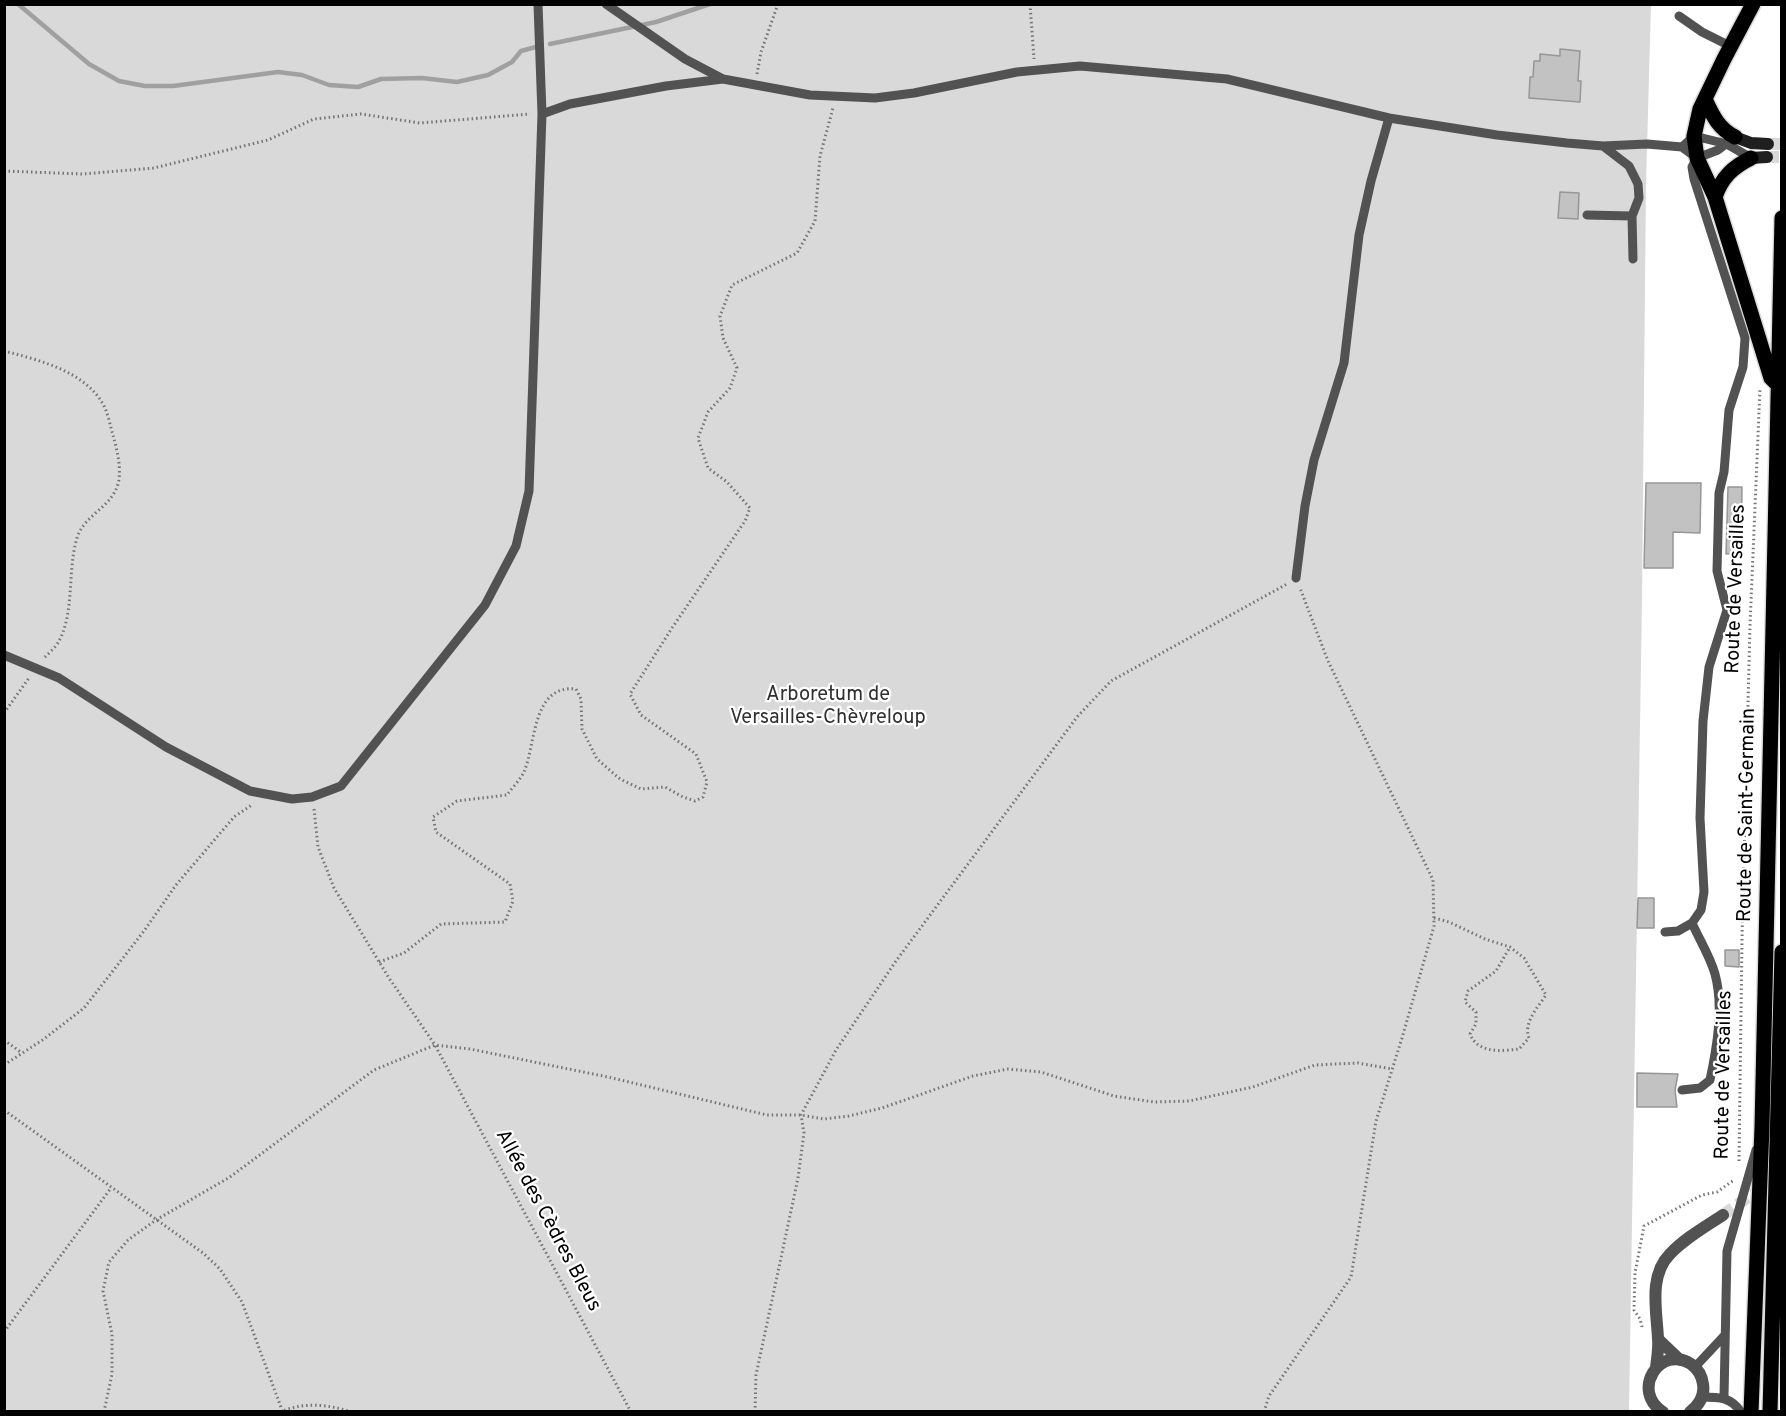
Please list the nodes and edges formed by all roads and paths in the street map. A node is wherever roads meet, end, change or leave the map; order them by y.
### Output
1 (538, 4) edge
2 (606, 4) edge
3 (778, 4) edge
4 (1030, 4) edge
5 (1753, 4) edge
6 (1679, 16) dead end
7 (1730, 46) junction
8 (1033, 69) junction
9 (723, 79) junction
10 (755, 85) junction
11 (835, 97) junction
12 (1705, 99) junction
13 (542, 114) junction
14 (1389, 118) junction
15 (1694, 136) junction
16 (1731, 140) junction
17 (1768, 144) tunnel mouth
18 (1603, 146) junction
19 (1682, 147) junction
20 (1767, 157) tunnel mouth
21 (1697, 158) junction
22 (1751, 158) junction
23 (4, 171) edge
24 (1715, 197) junction
25 (1587, 215) dead end
26 (1632, 216) junction
27 (1782, 218) edge
28 (1634, 259) dead end
29 (1736, 283) junction
30 (4, 351) edge
31 (1779, 386) junction
32 (1760, 387) dead end
33 (1296, 578) junction
34 (4, 655) edge
35 (36, 668) junction
36 (4, 713) edge
37 (267, 795) junction
38 (312, 797) junction
39 (1434, 918) junction
40 (1692, 923) junction
41 (1665, 932) dead end
42 (1510, 947) junction
43 (1782, 952) edge
44 (379, 962) junction
45 (1781, 1008) edge
46 (4, 1040) edge
47 (435, 1045) junction
48 (22, 1053) junction
49 (4, 1065) edge
50 (1392, 1069) junction
51 (1682, 1090) dead end
52 (4, 1110) edge
53 (801, 1115) junction
54 (1762, 1127) junction
55 (1739, 1166) dead end
56 (1739, 1177) dead end
57 (111, 1188) junction
58 (1723, 1215) tunnel mouth
59 (156, 1220) junction
60 (1643, 1330) dead end
61 (4, 1332) edge
62 (1724, 1336) junction
63 (1658, 1339) junction
64 (1680, 1360) junction
65 (1695, 1367) junction
66 (1656, 1368) junction
67 (1702, 1397) junction
68 (1724, 1397) junction
69 (281, 1411) edge
70 (1660, 1411) edge
71 (104, 1412) edge
72 (351, 1412) edge
73 (632, 1412) edge
74 (755, 1412) edge
75 (1264, 1412) edge
76 (1690, 1412) edge
77 (1742, 1412) edge
78 (1751, 1412) edge
79 (1770, 1412) edge

1 - 13 lane
2 - 9 lane
3 - 10 path
4 - 8 path
5 - 7 main road
6 - 7 lane
7 - 12 main road
8 - 11 lane
8 - 14 lane
9 - 10 lane
9 - 13 lane
10 - 11 lane
11 - 44 path
12 - 15 main road
12 - 16 main road
13 - 23 path
13 - 38 lane
14 - 18 lane
14 - 33 lane
15 - 16 lane
15 - 19 lane
15 - 21 main road
16 - 17 main road
16 - 21 lane
16 - 22 lane
18 - 19 lane
18 - 26 lane
19 - 21 lane
20 - 22 main road
21 - 24 main road
21 - 29 lane
22 - 24 main road
24 - 29 main road
25 - 26 lane
26 - 28 lane
27 - 31 main road, Route de Saint-Germain
29 - 31 main road
29 - 40 lane
30 - 35 path
31 - 54 main road, Route de Saint-Germain
32 - 55 path, Route de Versailles
33 - 39 path
33 - 53 path
34 - 35 lane
35 - 36 path
35 - 37 lane
37 - 38 lane
37 - 48 path
38 - 44 path, Allée des Cèdres Bleus
39 - 42 path
39 - 50 path
40 - 41 lane
40 - 51 lane
42 - 42 path
43 - 45 main road
44 - 47 path, Allée des Cèdres Bleus
45 - 79 main road
46 - 48 path
47 - 53 path
47 - 59 path
47 - 73 path, Allée des Cèdres Bleus
48 - 49 path
50 - 53 path
50 - 75 path
52 - 57 path
53 - 74 path
54 - 62 lane
54 - 78 main road, Route de Saint-Germain
56 - 60 path
57 - 59 path
57 - 61 path
58 - 63 street
59 - 69 path
59 - 71 path
62 - 65 lane
62 - 68 lane
63 - 64 street
63 - 66 street
64 - 65 street
64 - 66 street
65 - 67 street
66 - 70 street
67 - 68 lane
67 - 76 street
68 - 77 lane
69 - 72 path

